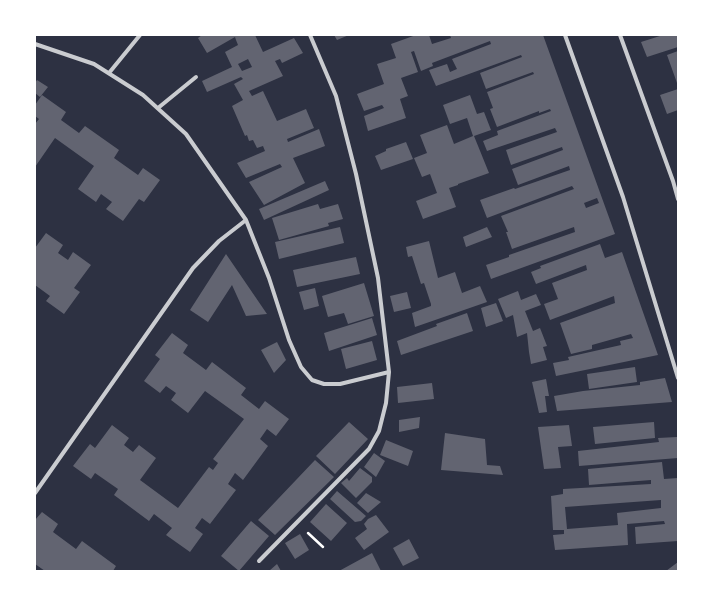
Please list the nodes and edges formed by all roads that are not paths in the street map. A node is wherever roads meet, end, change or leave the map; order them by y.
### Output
1 (140, 35) edge
2 (310, 35) edge
3 (565, 35) edge
4 (620, 35) edge
5 (35, 44) edge
6 (109, 73) junction
7 (196, 77) dead end
8 (158, 108) junction
9 (678, 199) edge
10 (246, 220) junction
11 (389, 372) junction
12 (678, 378) edge
13 (35, 493) edge
14 (259, 561) dead end

1 - 6 street
2 - 11 street
3 - 12 street
4 - 9 street
5 - 6 street
6 - 8 street
7 - 8 street
8 - 10 street
10 - 11 street
10 - 13 street
11 - 14 street

